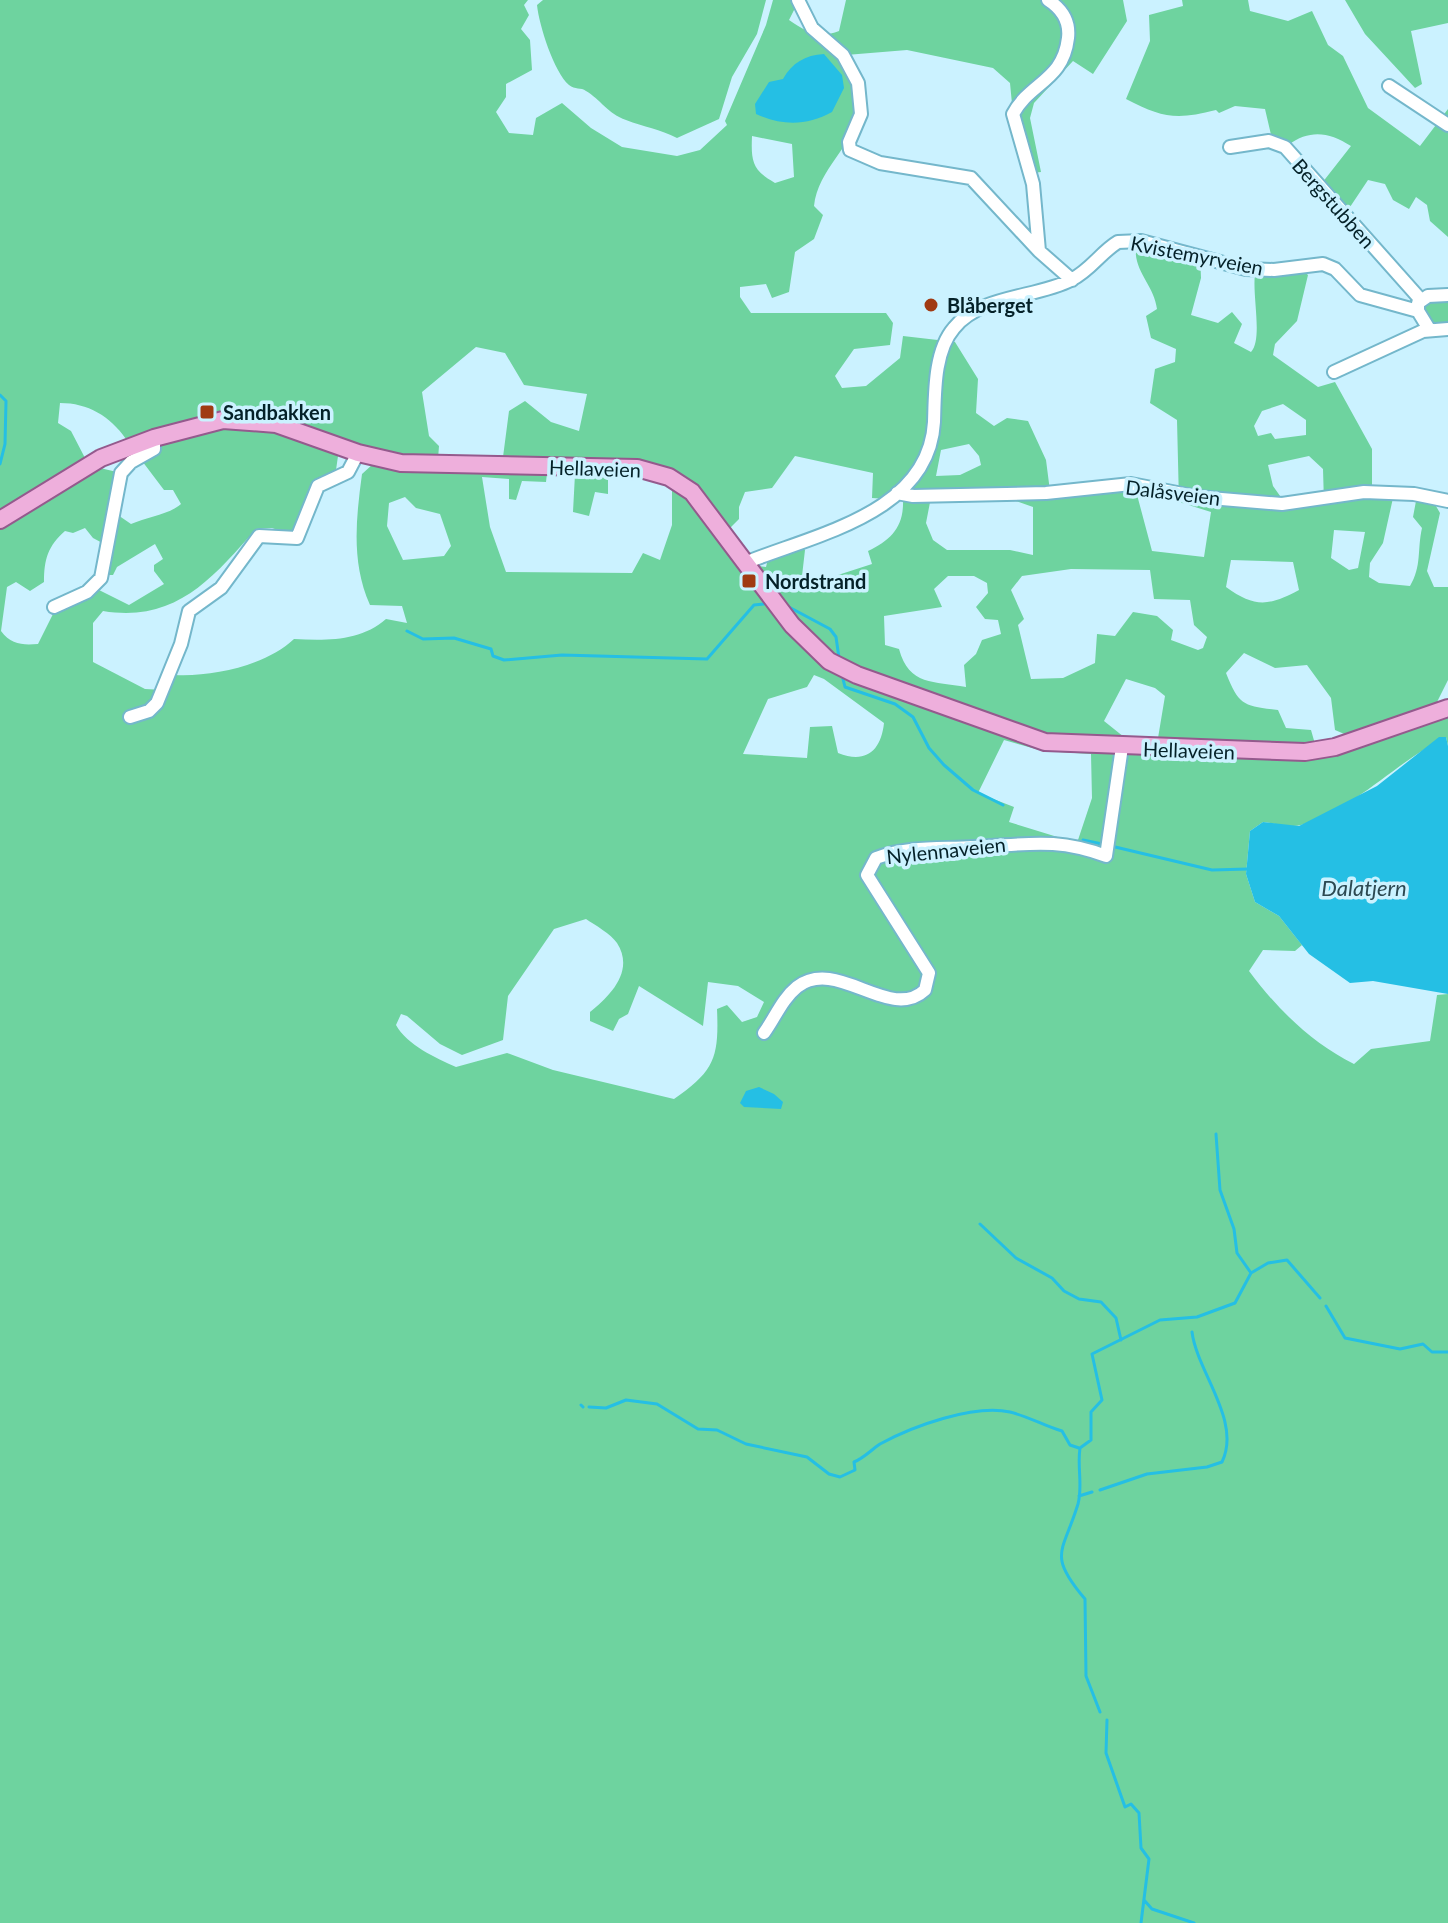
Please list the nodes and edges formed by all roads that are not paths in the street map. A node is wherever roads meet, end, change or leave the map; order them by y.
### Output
1 (798, 0) edge
2 (1048, 0) edge
3 (1389, 86) dead end
4 (1448, 125) edge
5 (1230, 147) dead end
6 (1039, 251) junction
7 (1072, 280) junction
8 (1448, 295) edge
9 (1419, 306) junction
10 (1429, 329) junction
11 (1448, 329) edge
12 (1334, 372) dead end
13 (154, 438) junction
14 (358, 453) junction
15 (897, 493) junction
16 (1448, 501) edge
17 (0, 520) edge
18 (745, 563) junction
19 (54, 607) dead end
20 (1448, 708) edge
21 (130, 717) dead end
22 (1122, 747) junction
23 (764, 1033) dead end

1 - 6 street
2 - 6 street
3 - 4 street
5 - 9 street, Bergstubben
6 - 7 street
7 - 9 street, Kvistemyrveien
7 - 15 street
8 - 9 street
9 - 10 street, Bergstubben
10 - 11 street
10 - 12 street
13 - 14 main road, Hellaveien
13 - 17 main road, Hellaveien
13 - 19 street
14 - 18 main road, Hellaveien
14 - 21 street
15 - 16 street, Dalåsveien
15 - 18 street
18 - 22 main road, Hellaveien
20 - 22 main road, Hellaveien
22 - 23 street, Nylennaveien

